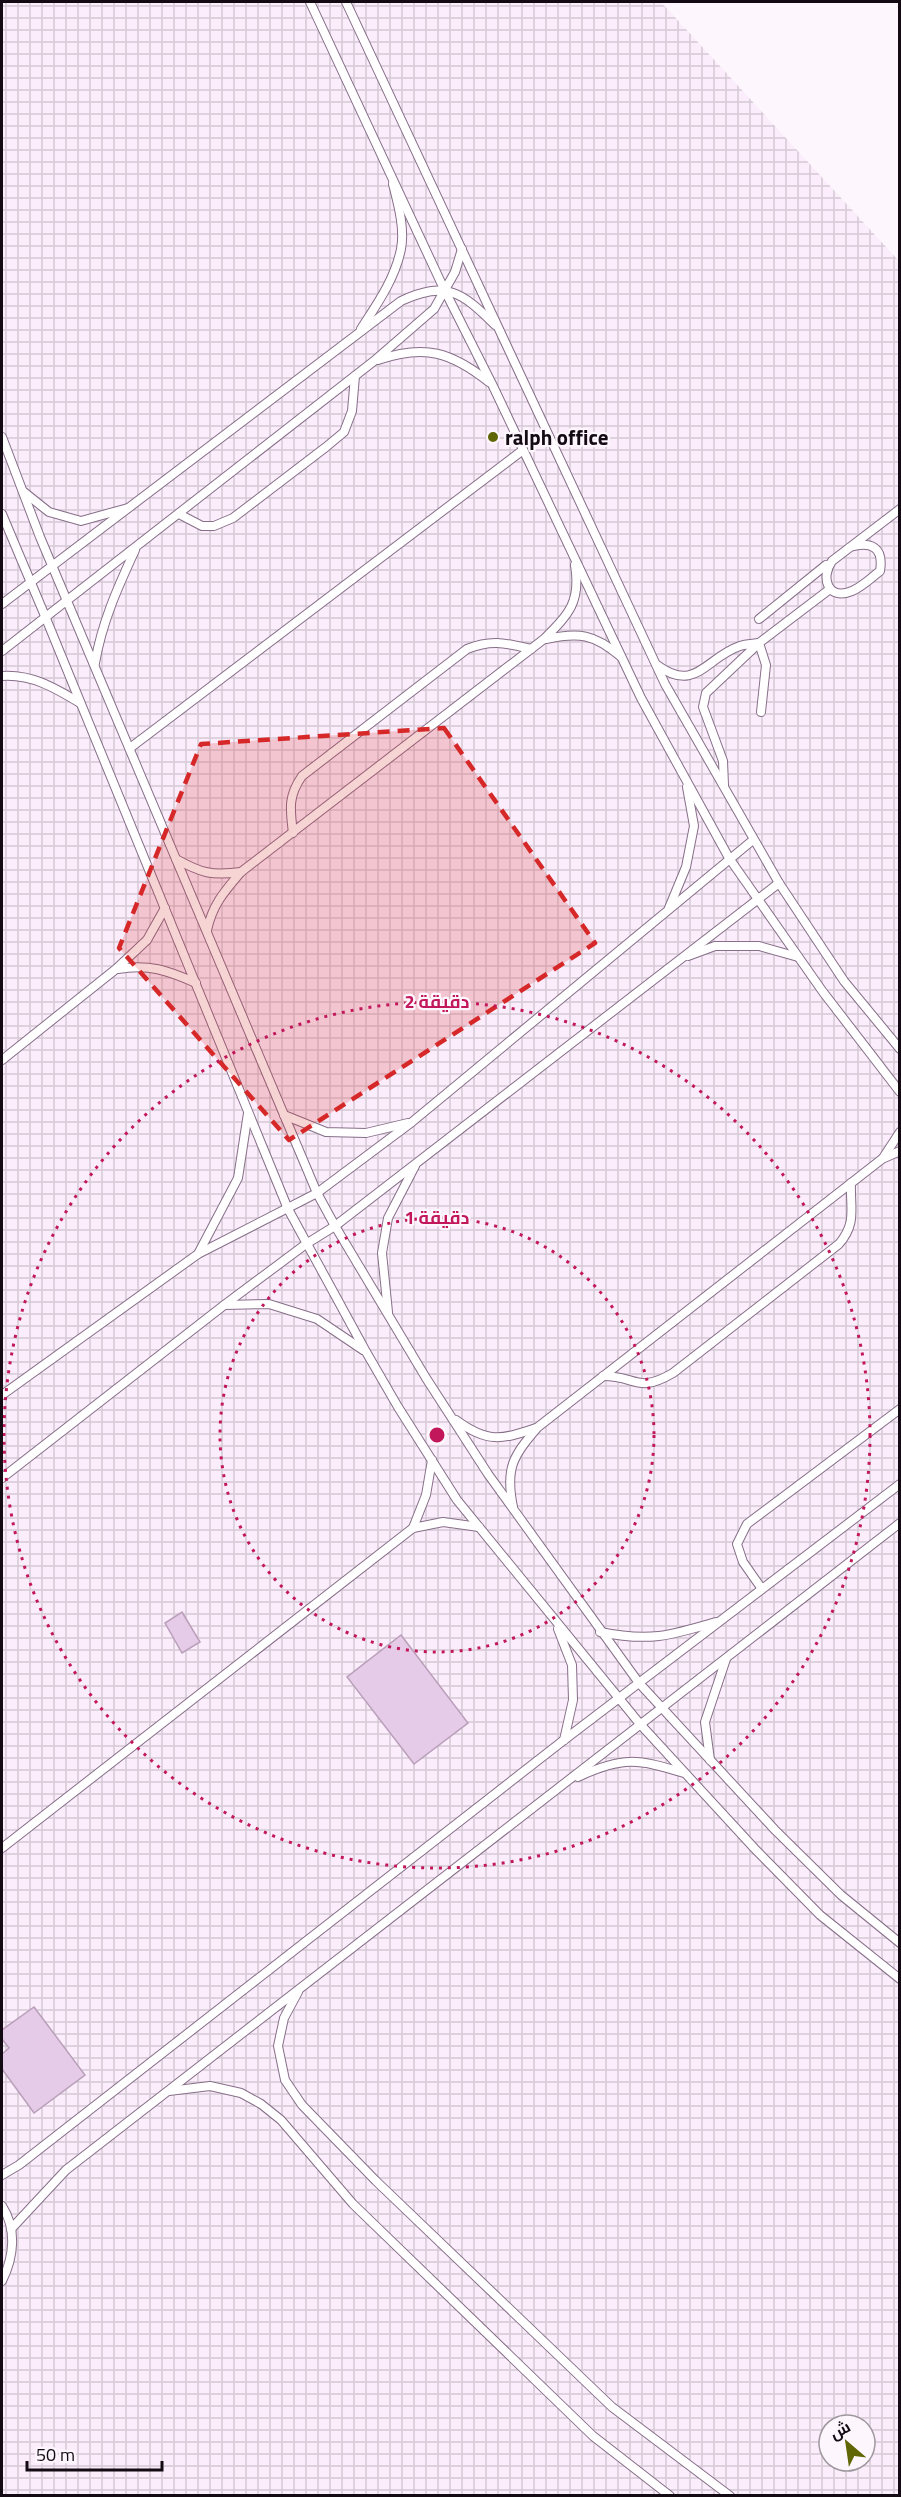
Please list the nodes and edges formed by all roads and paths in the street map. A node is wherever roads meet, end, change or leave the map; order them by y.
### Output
1 (310, 2) edge
2 (346, 2) edge
3 (389, 168) junction
4 (462, 249) junction
5 (444, 289) junction
6 (499, 329) junction
7 (357, 334) junction
8 (374, 361) junction
9 (355, 376) junction
10 (492, 384) junction
11 (2, 437) edge
12 (523, 450) junction
13 (22, 490) junction
14 (132, 507) junction
15 (900, 509) edge
16 (2, 514) edge
17 (179, 514) junction
18 (137, 547) junction
19 (850, 547) junction
20 (573, 555) junction
21 (832, 561) junction
22 (54, 567) junction
23 (31, 581) junction
24 (830, 589) junction
25 (68, 601) junction
26 (2, 604) edge
27 (45, 616) junction
28 (759, 619) dead end
29 (544, 639) junction
30 (759, 643) junction
31 (531, 649) junction
32 (2, 651) edge
33 (623, 659) junction
34 (656, 663) junction
35 (95, 664) junction
36 (2, 676) edge
37 (81, 703) junction
38 (760, 712) dead end
39 (130, 748) junction
40 (686, 779) junction
41 (725, 790) junction
42 (293, 833) junction
43 (753, 840) junction
44 (729, 858) junction
45 (176, 859) junction
46 (241, 872) junction
47 (779, 884) junction
48 (758, 899) junction
49 (165, 908) junction
50 (669, 909) junction
51 (207, 932) junction
52 (798, 957) junction
53 (681, 958) junction
54 (116, 969) junction
55 (196, 983) junction
56 (900, 1049) edge
57 (2, 1060) edge
58 (897, 1089) edge
59 (900, 1098) edge
60 (248, 1112) junction
61 (284, 1115) junction
62 (412, 1122) junction
63 (900, 1132) edge
64 (900, 1151) edge
65 (882, 1160) junction
66 (416, 1163) junction
67 (851, 1183) junction
68 (317, 1193) junction
69 (288, 1209) junction
70 (335, 1226) junction
71 (306, 1244) junction
72 (198, 1254) junction
73 (223, 1306) junction
74 (388, 1316) junction
75 (365, 1350) junction
76 (603, 1376) junction
77 (2, 1395) edge
78 (900, 1409) edge
79 (451, 1416) junction
80 (538, 1427) junction
81 (432, 1460) junction
82 (2, 1478) edge
83 (900, 1484) edge
84 (514, 1511) junction
85 (900, 1523) edge
86 (479, 1527) junction
87 (413, 1528) junction
88 (762, 1589) junction
89 (720, 1621) junction
90 (556, 1622) junction
91 (600, 1632) junction
92 (726, 1658) junction
93 (639, 1683) junction
94 (618, 1699) junction
95 (660, 1709) junction
96 (640, 1724) junction
97 (564, 1740) junction
98 (710, 1762) junction
99 (685, 1773) junction
100 (566, 1782) junction
101 (2, 1848) edge
102 (900, 1943) edge
103 (900, 1979) edge
104 (300, 1989) junction
105 (168, 2091) junction
106 (2, 2175) edge
107 (2, 2206) edge
108 (11, 2229) junction
109 (2, 2281) edge
110 (670, 2496) edge
111 (730, 2496) edge

1 - 3 lane
2 - 4 lane
3 - 5 lane
3 - 7 lane
4 - 5 lane
4 - 6 lane
5 - 6 lane
5 - 7 lane
5 - 8 lane
5 - 10 lane
6 - 34 lane
7 - 14 lane
8 - 9 lane
8 - 10 lane
9 - 17 lane
9 - 17 lane
10 - 12 lane
11 - 13 lane
12 - 20 lane
12 - 39 lane
13 - 14 lane
13 - 22 lane
14 - 22 lane
15 - 19 lane
16 - 23 lane
17 - 18 lane
18 - 25 lane
18 - 35 lane
19 - 21 lane
19 - 24 lane
20 - 29 lane
20 - 33 lane
21 - 24 lane
21 - 28 lane
22 - 23 lane
22 - 25 lane
23 - 26 lane
23 - 27 lane
24 - 30 lane
25 - 27 lane
25 - 35 lane
27 - 32 lane
27 - 37 lane
29 - 31 lane
29 - 33 lane
30 - 34 lane
30 - 38 lane
30 - 41 lane
31 - 42 lane
31 - 42 lane
33 - 40 lane
34 - 41 lane
35 - 39 lane
36 - 37 lane
37 - 49 lane
39 - 45 lane
40 - 44 lane
40 - 50 lane
41 - 43 lane
42 - 46 lane
43 - 44 lane
43 - 47 lane
44 - 48 lane
44 - 50 lane
45 - 46 lane
45 - 51 lane
46 - 51 lane
47 - 48 lane
47 - 56 lane
48 - 52 lane
48 - 53 lane
49 - 54 lane
49 - 55 lane
50 - 62 lane
51 - 61 lane
52 - 53 lane
52 - 58 lane
53 - 66 lane
54 - 55 lane
54 - 57 lane
55 - 60 lane
58 - 59 lane
60 - 69 lane
60 - 72 lane
61 - 62 lane
61 - 68 lane
62 - 68 lane
63 - 65 lane
64 - 65 lane
65 - 67 lane
66 - 70 lane
66 - 74 lane
67 - 76 lane
67 - 76 lane
68 - 69 lane
68 - 70 lane
69 - 71 lane
69 - 72 lane
70 - 71 lane
70 - 74 lane
71 - 73 lane
71 - 75 lane
72 - 77 lane
73 - 75 lane
73 - 82 lane
74 - 79 lane
75 - 81 lane
76 - 80 lane
78 - 88 lane
79 - 80 lane
79 - 84 lane
80 - 84 lane
81 - 86 lane
81 - 87 lane
83 - 88 lane
84 - 91 lane
85 - 92 lane
86 - 87 lane
86 - 90 lane
87 - 101 lane
88 - 89 lane
89 - 91 lane
89 - 93 lane
90 - 94 lane
90 - 97 lane
91 - 93 lane
92 - 95 lane
92 - 98 lane
93 - 94 lane
93 - 95 lane
94 - 96 lane
94 - 97 lane
95 - 96 lane
95 - 98 lane
96 - 99 lane
96 - 100 lane
97 - 106 lane
98 - 102 lane
99 - 100 lane
99 - 103 lane
100 - 104 lane
104 - 105 lane
104 - 111 lane
105 - 108 lane
105 - 110 lane
107 - 108 lane
108 - 109 lane

